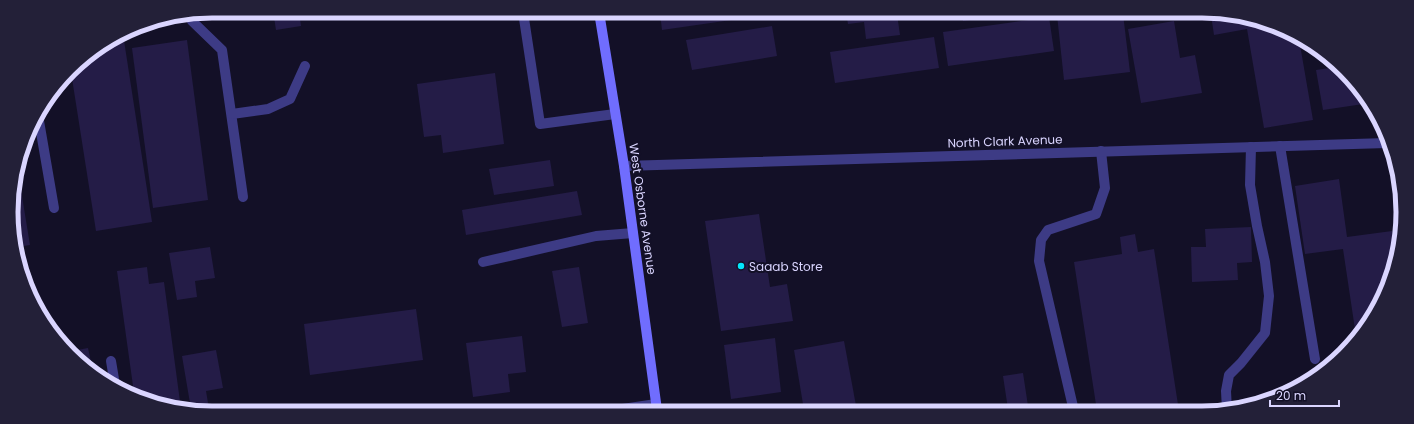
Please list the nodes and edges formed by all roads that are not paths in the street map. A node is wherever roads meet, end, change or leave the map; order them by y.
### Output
1 (524, 18) edge
2 (600, 18) edge
3 (192, 19) edge
4 (305, 66) dead end
5 (232, 114) junction
6 (615, 114) junction
7 (39, 123) edge
8 (1383, 142) edge
9 (1280, 146) junction
10 (1251, 147) junction
11 (1101, 151) junction
12 (624, 166) junction
13 (243, 197) dead end
14 (54, 208) dead end
15 (633, 233) junction
16 (483, 262) dead end
17 (1315, 359) dead end
18 (111, 361) dead end
19 (114, 379) edge
20 (1227, 404) edge
21 (657, 406) edge
22 (1073, 406) edge

1 - 6 street
2 - 6 street, West Osborne Avenue
3 - 5 street
4 - 5 street
5 - 13 street
6 - 12 street, West Osborne Avenue
7 - 14 street
8 - 9 street, North Clark Avenue
9 - 10 street, North Clark Avenue
9 - 17 street
10 - 11 street, North Clark Avenue
10 - 20 street
11 - 12 street, North Clark Avenue
11 - 22 street
12 - 15 street, West Osborne Avenue
15 - 16 street
15 - 21 street, West Osborne Avenue
18 - 19 street

